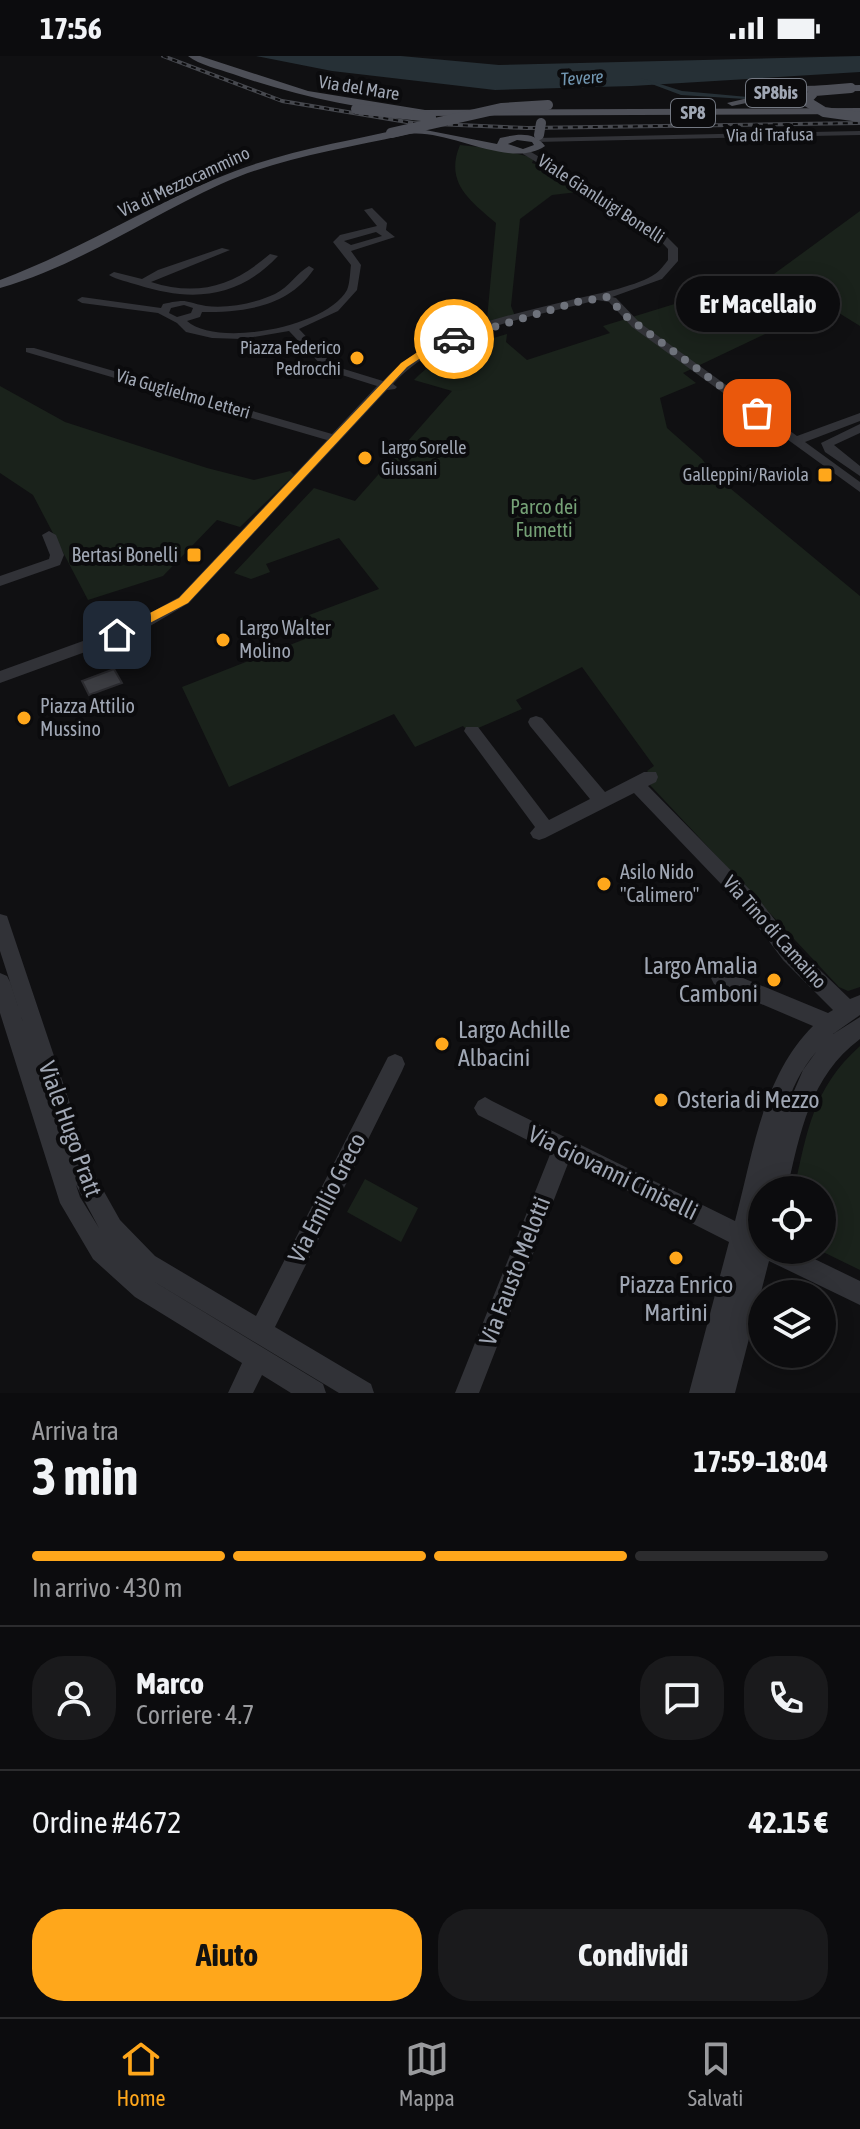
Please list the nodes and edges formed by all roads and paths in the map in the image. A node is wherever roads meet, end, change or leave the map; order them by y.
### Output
1 (181, 56) edge
2 (192, 56) edge
3 (256, 86) junction
4 (856, 88) edge
5 (702, 104) junction
6 (399, 111) junction
7 (860, 114) edge
8 (470, 115) junction
9 (527, 115) junction
10 (556, 115) junction
11 (797, 118) junction
12 (657, 120) junction
13 (430, 128) junction
14 (860, 133) edge
15 (535, 143) junction
16 (369, 210) dead end
17 (225, 250) dead end
18 (273, 256) dead end
19 (309, 269) dead end
20 (114, 275) dead end
21 (146, 281) junction
22 (0, 284) edge
23 (180, 297) junction
24 (82, 300) dead end
25 (605, 302) junction
26 (199, 309) junction
27 (163, 311) junction
28 (180, 320) junction
29 (292, 328) junction
30 (30, 350) dead end
31 (692, 370) junction
32 (391, 387) junction
33 (860, 417) edge
34 (285, 418) dead end
35 (860, 428) edge
36 (338, 437) junction
37 (796, 441) junction
38 (860, 472) edge
39 (860, 488) edge
40 (860, 497) edge
41 (49, 535) dead end
42 (0, 581) edge
43 (0, 677) edge
44 (0, 686) edge
45 (536, 722) dead end
46 (472, 731) dead end
47 (602, 801) junction
48 (0, 922) edge
49 (721, 978) dead end
50 (0, 982) edge
51 (849, 1016) edge
52 (395, 1064) dead end
53 (485, 1108) dead end
54 (563, 1148) junction
55 (767, 1176) edge
56 (780, 1176) edge
57 (748, 1239) edge
58 (749, 1264) edge
59 (752, 1264) edge
60 (800, 1264) edge
61 (860, 1293) edge
62 (260, 1332) junction
63 (257, 1359) junction
64 (240, 1393) edge
65 (314, 1393) edge
66 (362, 1393) edge
67 (467, 1393) edge
68 (701, 1393) edge
69 (723, 1393) edge

1 - 3 main road, SP8bis
2 - 6 main road, Via del Mare / SP8
3 - 8 main road, SP8bis, bridge
3 - 12 main road, SP8bis
4 - 5 main road, SP8bis, bridge
4 - 7 main road, bridge
5 - 6 main road
5 - 8 main road, SP8bis, bridge
6 - 9 main road, Via del Mare / SP8
7 - 9 main road, Via del Mare / SP8
7 - 10 main road, Via del Mare / SP8
7 - 11 main road, SP8bis, bridge
8 - 13 main road, bridge
9 - 10 main road, Via del Mare / SP8
10 - 11 main road
11 - 12 main road, SP8bis
12 - 15 main road, bridge
13 - 15 main road, Via di Mezzocammino
13 - 22 main road, Via di Mezzocammino, bridge
14 - 15 street, Via di Trafusa
15 - 25 street, Viale Gianluigi Bonelli
16 - 29 street
17 - 21 street
18 - 23 street
19 - 26 street
20 - 21 street
21 - 23 street
23 - 26 street
23 - 27 street
24 - 27 street
25 - 31 street
25 - 32 street, Viale Gianluigi Bonelli
26 - 28 street
27 - 28 street
28 - 29 street
29 - 32 street
30 - 36 street, Via Guglielmo Letteri
31 - 37 street
31 - 40 street
32 - 36 street, Viale Gianluigi Bonelli
32 - 44 street, Viale Gianluigi Bonelli
33 - 37 street
34 - 36 street
35 - 38 street
36 - 43 street, Viale Gianluigi Bonelli
37 - 39 street
41 - 42 street
45 - 47 street
46 - 47 street, Via Tino di Camaino
47 - 51 street, Via Tino di Camaino
48 - 62 street, Viale Hugo Pratt
49 - 51 street
50 - 63 street, Viale Hugo Pratt
51 - 55 street
51 - 56 street
52 - 62 street, Via Emilio Greco
53 - 54 street, Via Giovanni Ciniselli
54 - 57 street, Via Giovanni Ciniselli
54 - 67 street, Via Fausto Melotti
58 - 68 street
59 - 69 street
60 - 61 street
62 - 66 street, Viale Hugo Pratt
63 - 64 street
63 - 65 street, Viale Hugo Pratt

